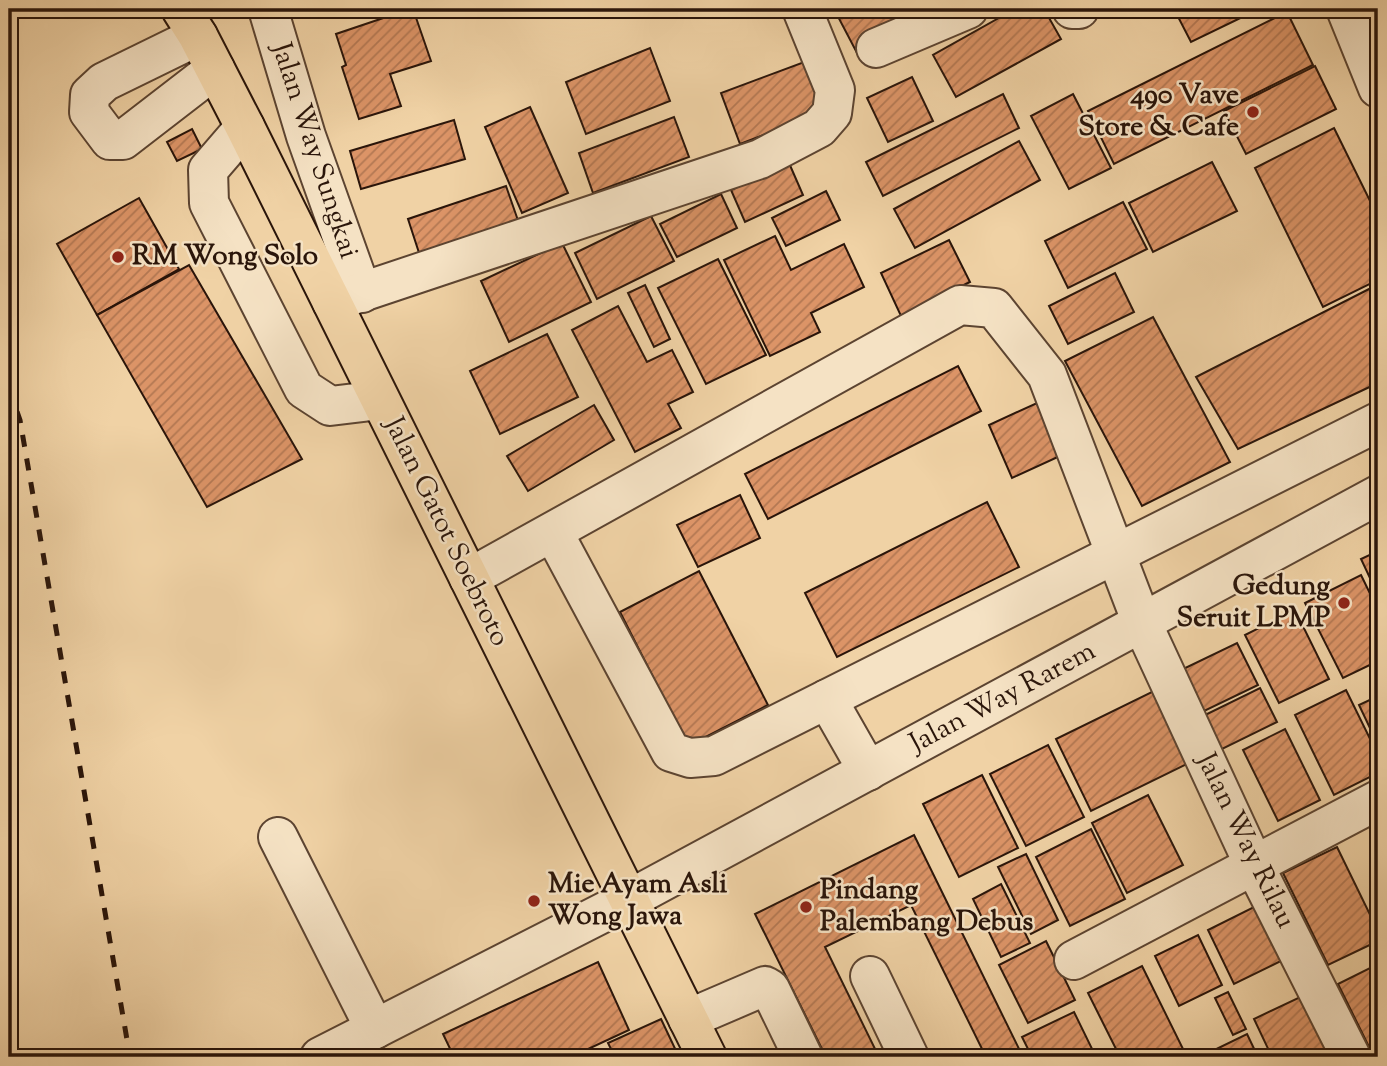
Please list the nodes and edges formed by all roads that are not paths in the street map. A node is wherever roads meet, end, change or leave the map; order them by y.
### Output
1 (268, 9) edge
2 (802, 9) edge
3 (968, 9) edge
4 (1072, 9) edge
5 (1079, 9) edge
6 (1346, 9) edge
7 (189, 22) edge
8 (876, 48) dead end
9 (215, 69) junction
10 (1378, 88) edge
11 (245, 127) junction
12 (347, 298) junction
13 (380, 400) junction
14 (1378, 422) edge
15 (1378, 495) edge
16 (553, 532) junction
17 (1116, 554) junction
18 (469, 578) junction
19 (1142, 622) junction
20 (827, 699) junction
21 (867, 771) junction
22 (1378, 800) edge
23 (278, 837) dead end
24 (1254, 864) junction
25 (628, 900) junction
26 (1074, 960) dead end
27 (870, 976) dead end
28 (688, 1018) junction
29 (375, 1029) junction
30 (320, 1057) edge
31 (707, 1057) edge
32 (803, 1057) edge
33 (909, 1057) edge
34 (1351, 1057) edge

1 - 12 street, Jalan Way Sungkai
2 - 12 street
3 - 8 street
4 - 5 street
6 - 10 street
7 - 9 main road, Jalan Gatot Soebroto
7 - 9 street
9 - 11 main road, Jalan Gatot Soebroto
11 - 12 main road, Jalan Gatot Soebroto
11 - 13 street
12 - 13 main road, Jalan Gatot Soebroto
13 - 18 main road, Jalan Gatot Soebroto
14 - 17 street
15 - 19 street, Jalan Way Rarem
16 - 17 street, Jalan Way Rilau
16 - 18 street, Jalan Way Rilau
16 - 20 street
17 - 19 street, Jalan Way Rilau
17 - 20 street
18 - 25 main road, Jalan Gatot Soebroto
19 - 21 street, Jalan Way Rarem
19 - 24 street, Jalan Way Rilau
20 - 21 street
21 - 25 street, Jalan Way Rarem
22 - 24 street
23 - 29 street
24 - 26 street
24 - 34 street, Jalan Way Rilau
25 - 28 main road, Jalan Gatot Soebroto
25 - 29 street, Jalan Way Rarem
27 - 33 street
28 - 31 main road, Jalan Gatot Soebroto
28 - 32 street
29 - 30 street, Jalan Way Rarem

